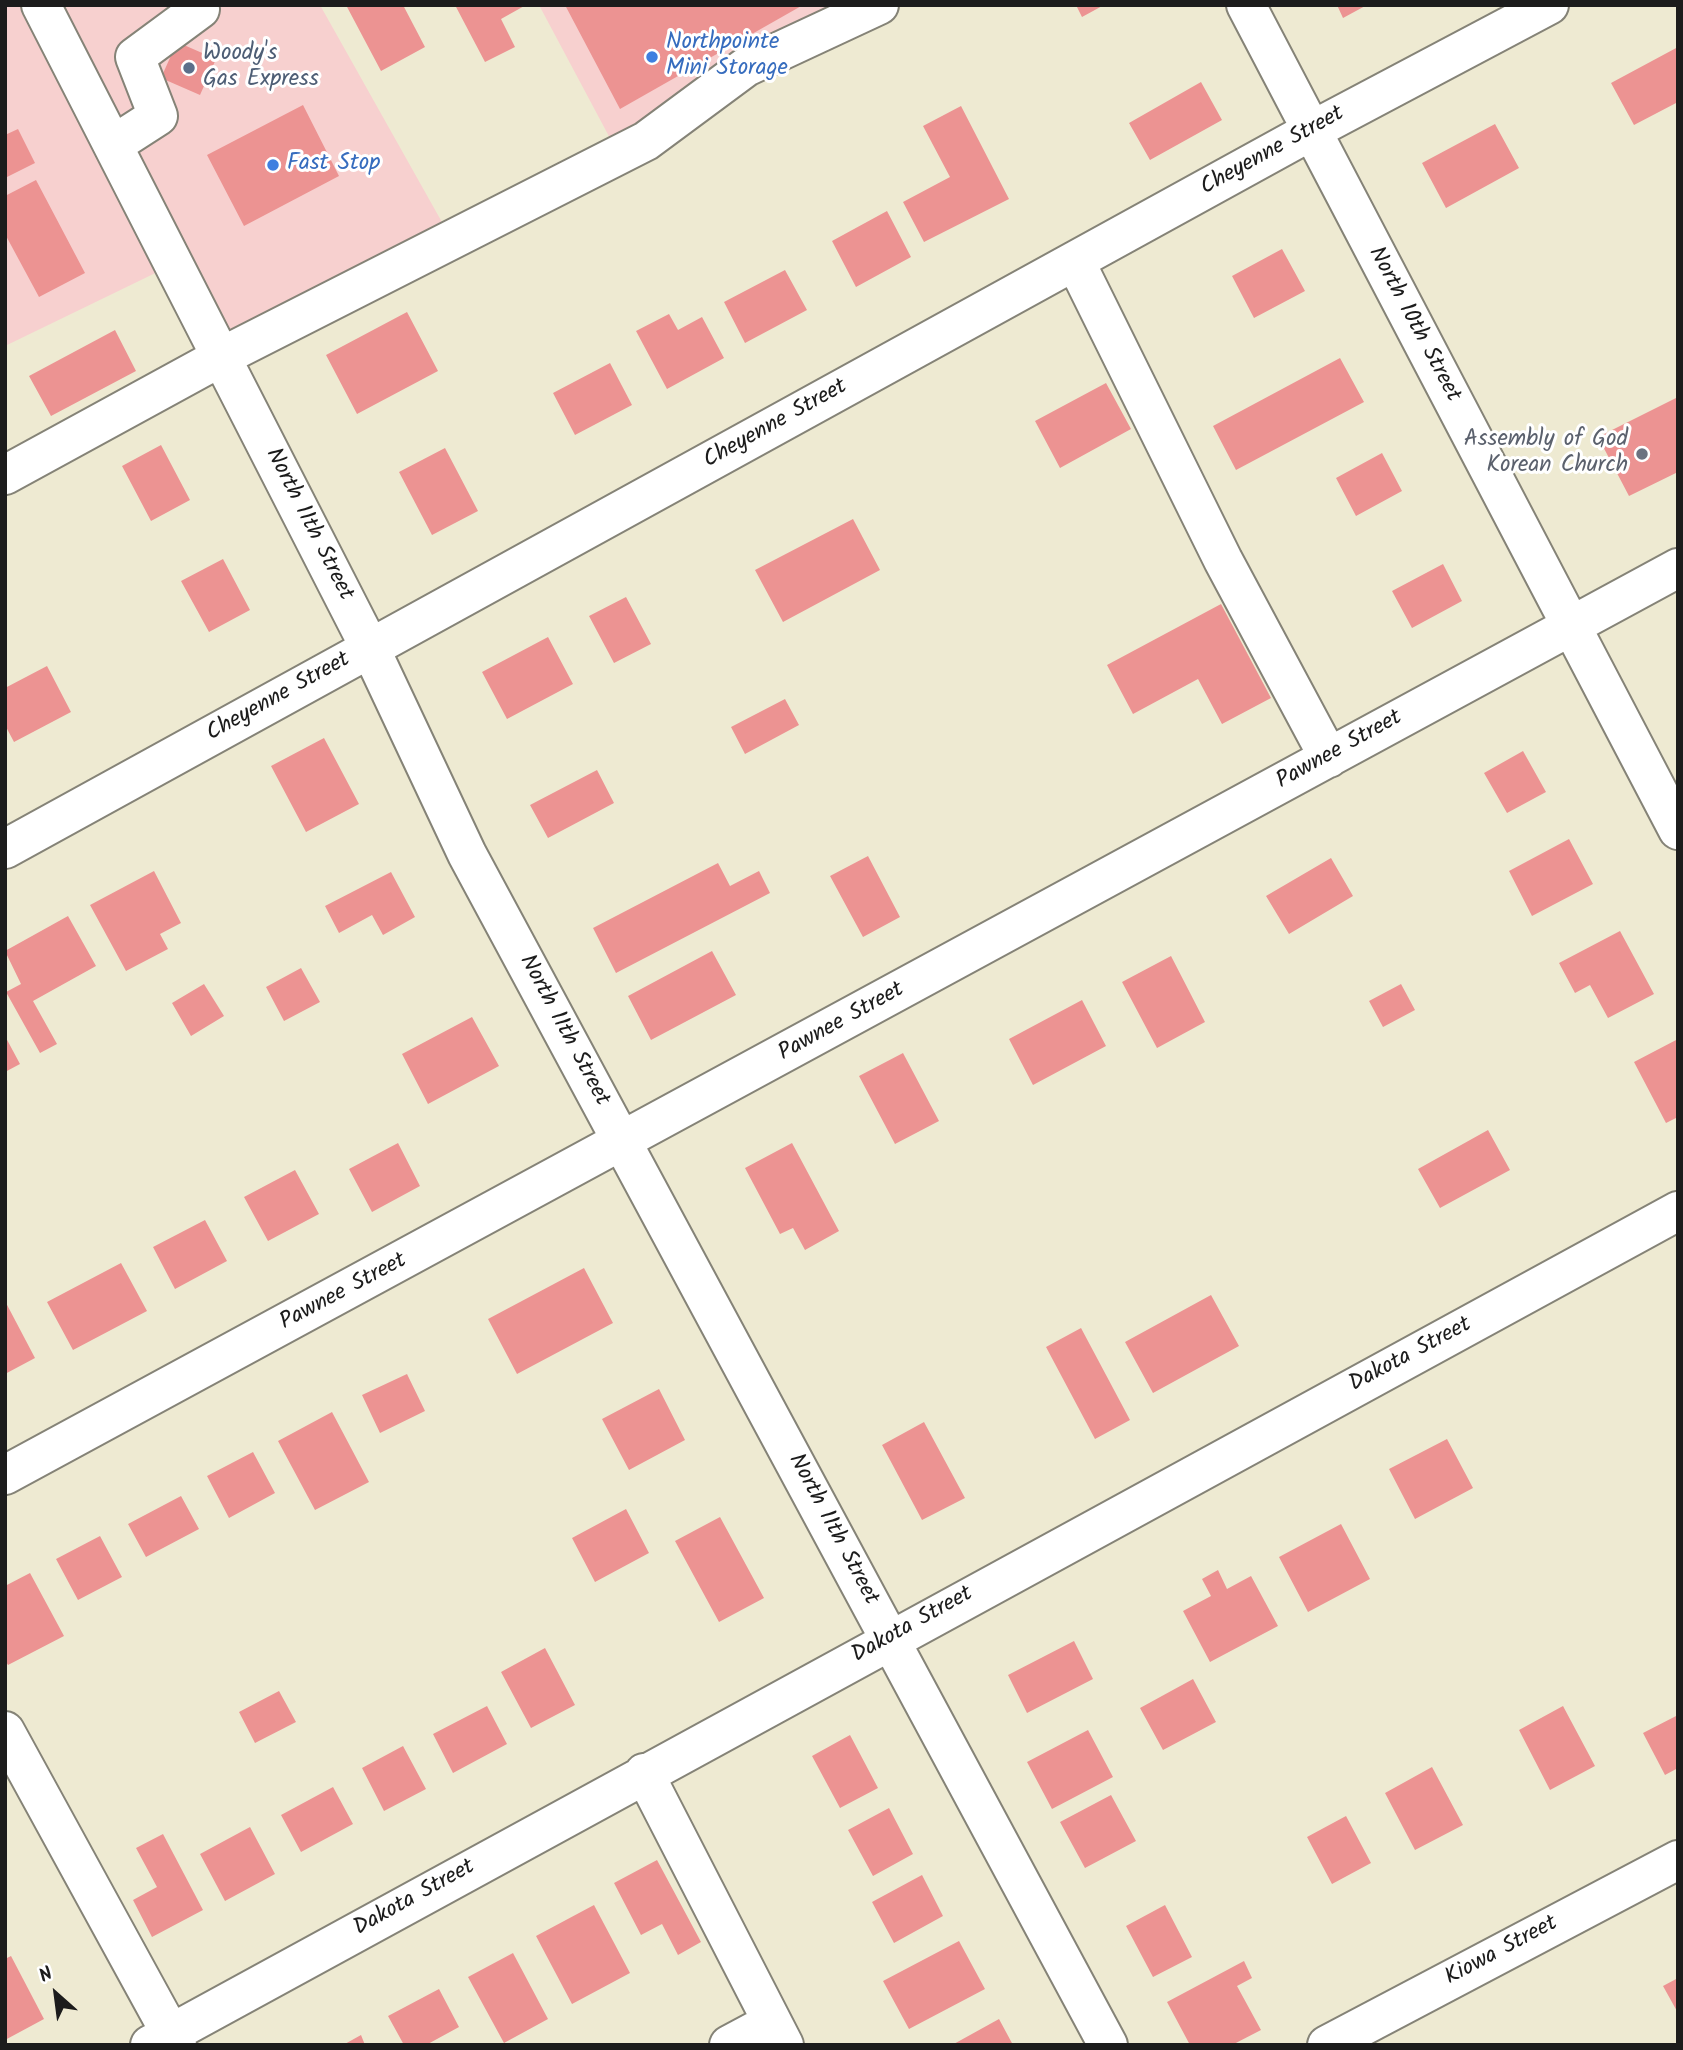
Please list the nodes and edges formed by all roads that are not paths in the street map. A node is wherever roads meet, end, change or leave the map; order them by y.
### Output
1 (41, 5) edge
2 (198, 5) edge
3 (879, 5) edge
4 (1246, 5) edge
5 (1549, 5) edge
6 (1311, 131) junction
7 (113, 145) junction
8 (1075, 261) junction
9 (221, 357) junction
10 (5, 475) edge
11 (1678, 568) edge
12 (1570, 625) junction
13 (370, 648) junction
14 (1329, 758) junction
15 (1678, 830) edge
16 (5, 849) edge
17 (623, 1142) junction
18 (1678, 1211) edge
19 (5, 1475) edge
20 (891, 1638) junction
21 (5, 1731) edge
22 (644, 1773) junction
23 (1678, 1860) edge
24 (778, 2033) edge
25 (166, 2041) edge
26 (729, 2045) edge
27 (1108, 2045) edge
28 (1327, 2045) edge

1 - 7 street, North 11th Street
2 - 7 street
3 - 9 street
4 - 6 street, North 10th Street
5 - 6 street, Cheyenne Street
6 - 8 street, Cheyenne Street
6 - 12 street, North 10th Street
7 - 9 street, North 11th Street
8 - 13 street, Cheyenne Street
8 - 14 street
9 - 10 street
9 - 13 street, North 11th Street
11 - 12 street, Pawnee Street
12 - 14 street, Pawnee Street
12 - 15 street, North 10th Street
13 - 16 street, Cheyenne Street
13 - 17 street, North 11th Street
14 - 17 street, Pawnee Street
17 - 19 street, Pawnee Street
17 - 20 street, North 11th Street
18 - 20 street, Dakota Street
20 - 22 street, Dakota Street
20 - 27 street, North 11th Street
21 - 25 street
22 - 24 street
22 - 25 street, Dakota Street
23 - 28 street, Kiowa Street
24 - 26 street

